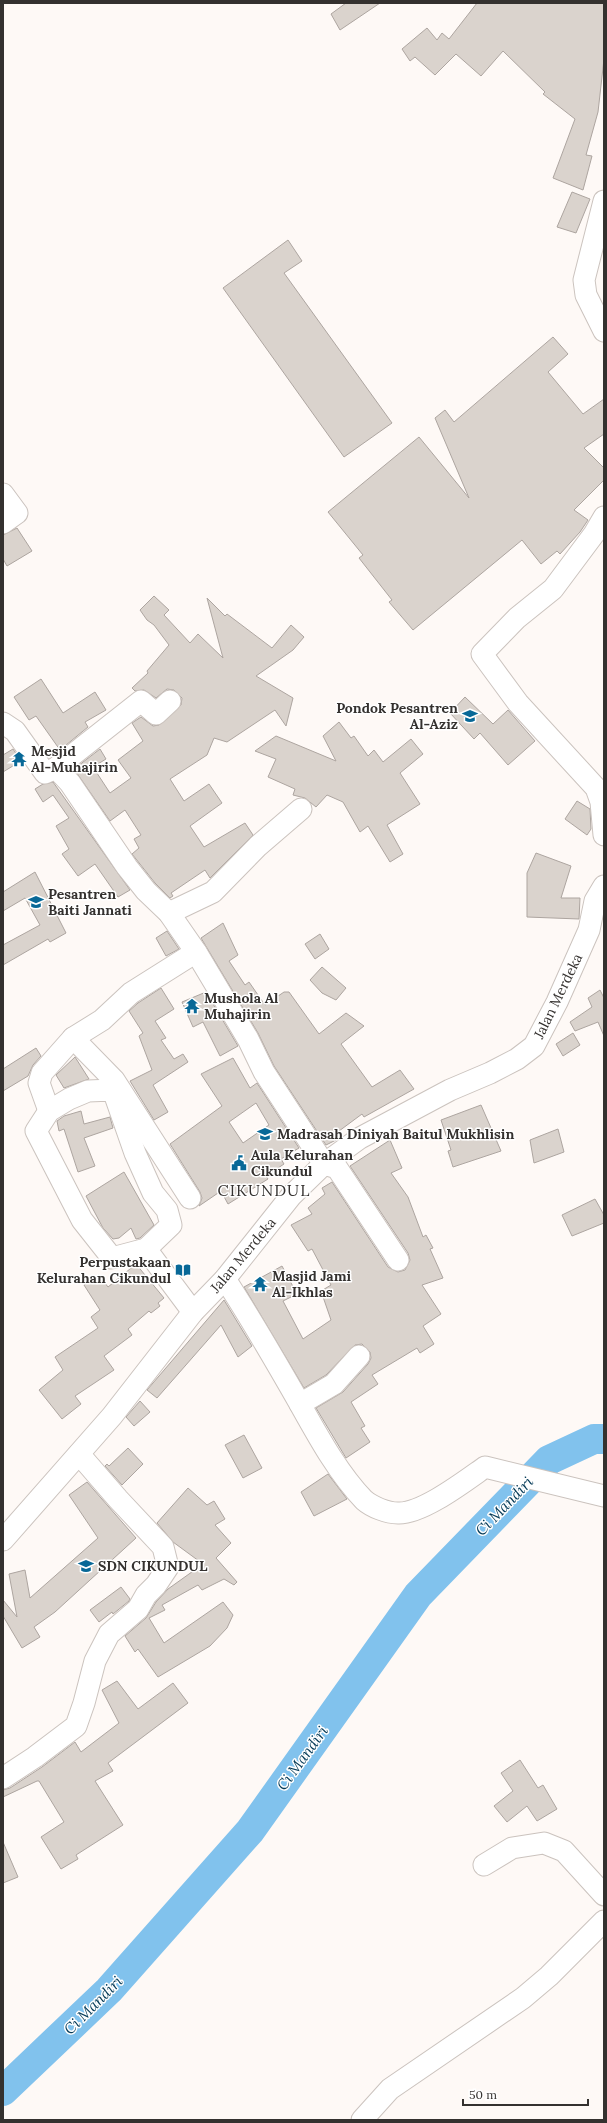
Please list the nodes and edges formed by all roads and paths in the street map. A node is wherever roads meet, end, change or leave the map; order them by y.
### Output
1 (604, 201) edge
2 (604, 330) edge
3 (3, 494) edge
4 (604, 517) edge
5 (3, 522) edge
6 (170, 701) dead end
7 (3, 723) edge
8 (56, 768) junction
9 (302, 809) dead end
10 (604, 835) edge
11 (604, 886) edge
12 (169, 913) junction
13 (196, 952) junction
14 (73, 1038) junction
15 (49, 1111) junction
16 (324, 1164) junction
17 (190, 1198) dead end
18 (146, 1250) junction
19 (398, 1260) dead end
20 (225, 1279) junction
21 (194, 1312) junction
22 (359, 1356) dead end
23 (300, 1404) junction
24 (79, 1454) junction
25 (604, 1496) edge
26 (3, 1540) edge
27 (3, 1778) edge
28 (484, 1865) dead end
29 (604, 1895) edge
30 (604, 1921) edge
31 (362, 2120) edge

1 - 2 street
3 - 5 street
4 - 10 street
6 - 8 street
7 - 8 street
8 - 12 street
9 - 12 street
11 - 16 street, Jalan Merdeka
12 - 13 street
13 - 14 street
13 - 16 street
14 - 15 street
14 - 17 street
15 - 18 street
15 - 18 street
16 - 19 street
16 - 20 street, Jalan Merdeka
18 - 21 street
20 - 21 street, Jalan Merdeka
20 - 23 street
21 - 24 street, Jalan Merdeka
22 - 23 street
23 - 25 street
24 - 26 street, Jalan Merdeka
24 - 27 street
28 - 29 street
30 - 31 street

